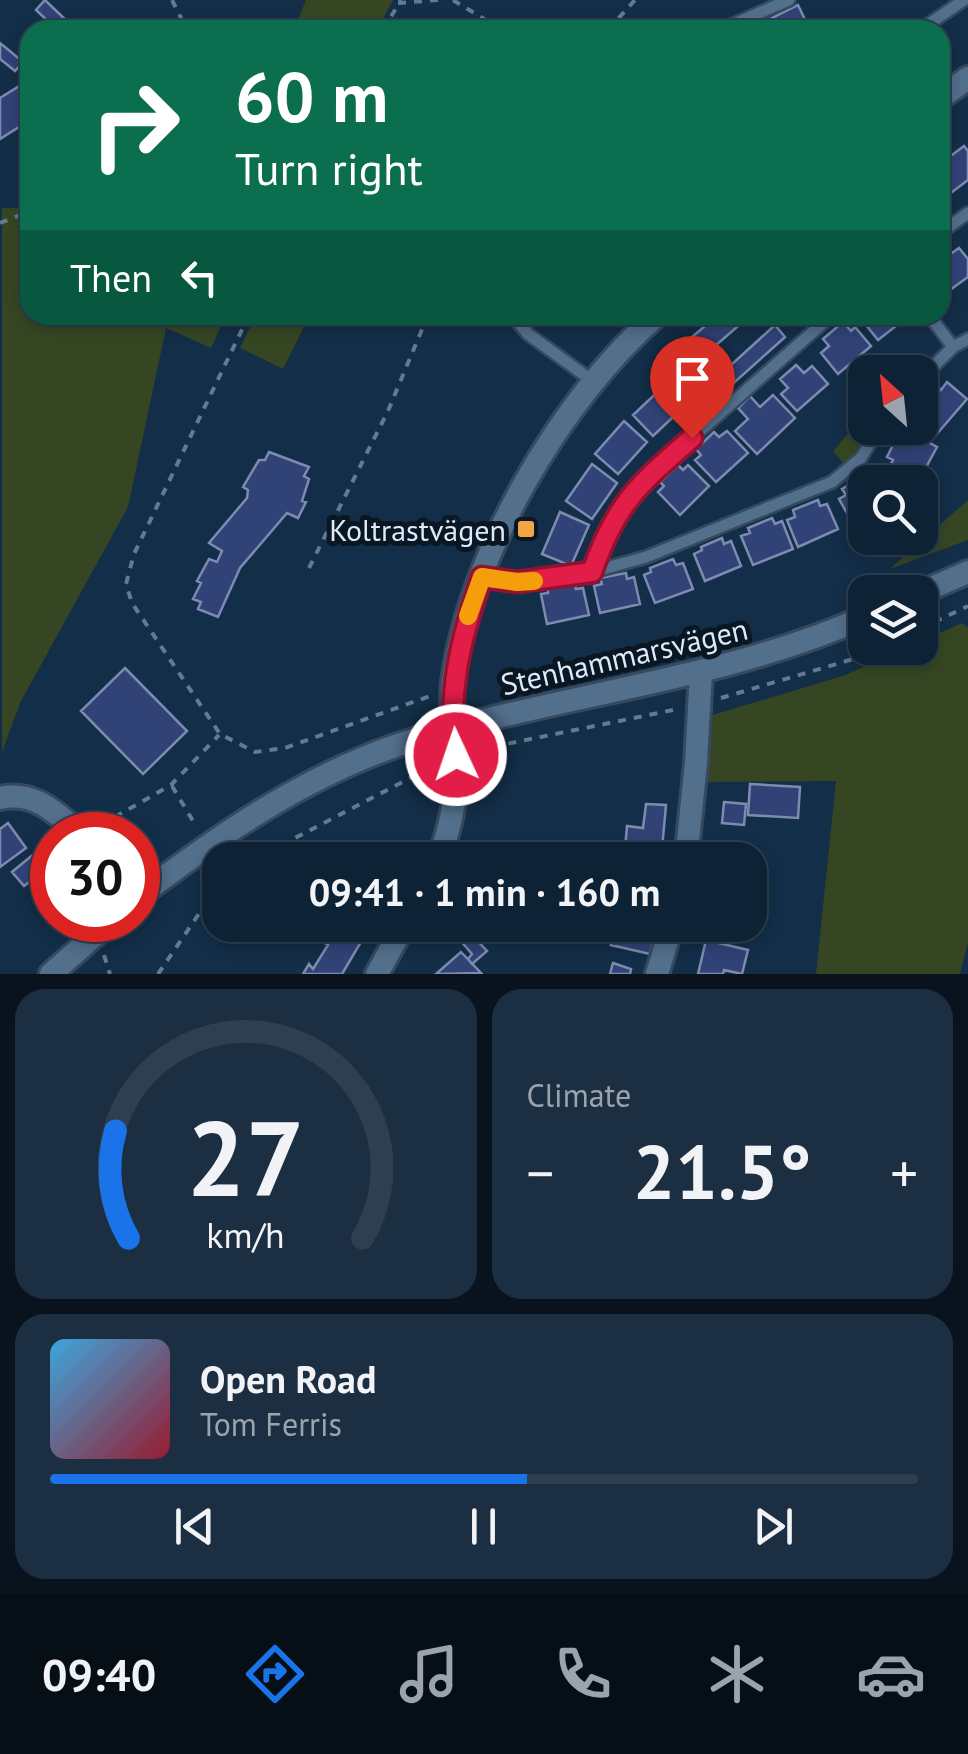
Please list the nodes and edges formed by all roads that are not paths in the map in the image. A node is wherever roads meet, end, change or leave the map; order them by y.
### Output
1 (790, 0) edge
2 (964, 0) edge
3 (743, 20) edge
4 (935, 20) edge
5 (520, 325) edge
6 (648, 325) edge
7 (821, 325) edge
8 (936, 325) edge
9 (968, 339) edge
10 (953, 347) junction
11 (938, 362) edge
12 (594, 382) junction
13 (869, 445) edge
14 (592, 572) junction
15 (968, 572) edge
16 (482, 577) junction
17 (938, 585) edge
18 (848, 623) edge
19 (701, 673) junction
20 (452, 728) junction
21 (0, 798) edge
22 (57, 812) edge
23 (446, 842) edge
24 (688, 842) edge
25 (160, 880) edge
26 (87, 942) edge
27 (394, 942) edge
28 (667, 942) edge
29 (51, 974) edge
30 (376, 974) edge
31 (657, 974) edge

1 - 3 lane
2 - 4 lane
5 - 12 lane
6 - 12 street
7 - 14 lane
8 - 10 lane
9 - 10 lane
10 - 11 lane
12 - 16 street
13 - 14 lane
14 - 16 lane
15 - 17 street
16 - 20 street
18 - 19 street, Stenhammarsvägen
19 - 20 street, Stenhammarsvägen
19 - 24 street
20 - 23 street
20 - 25 street, Stenhammarsvägen
21 - 22 street
26 - 29 street
27 - 30 street
28 - 31 street

